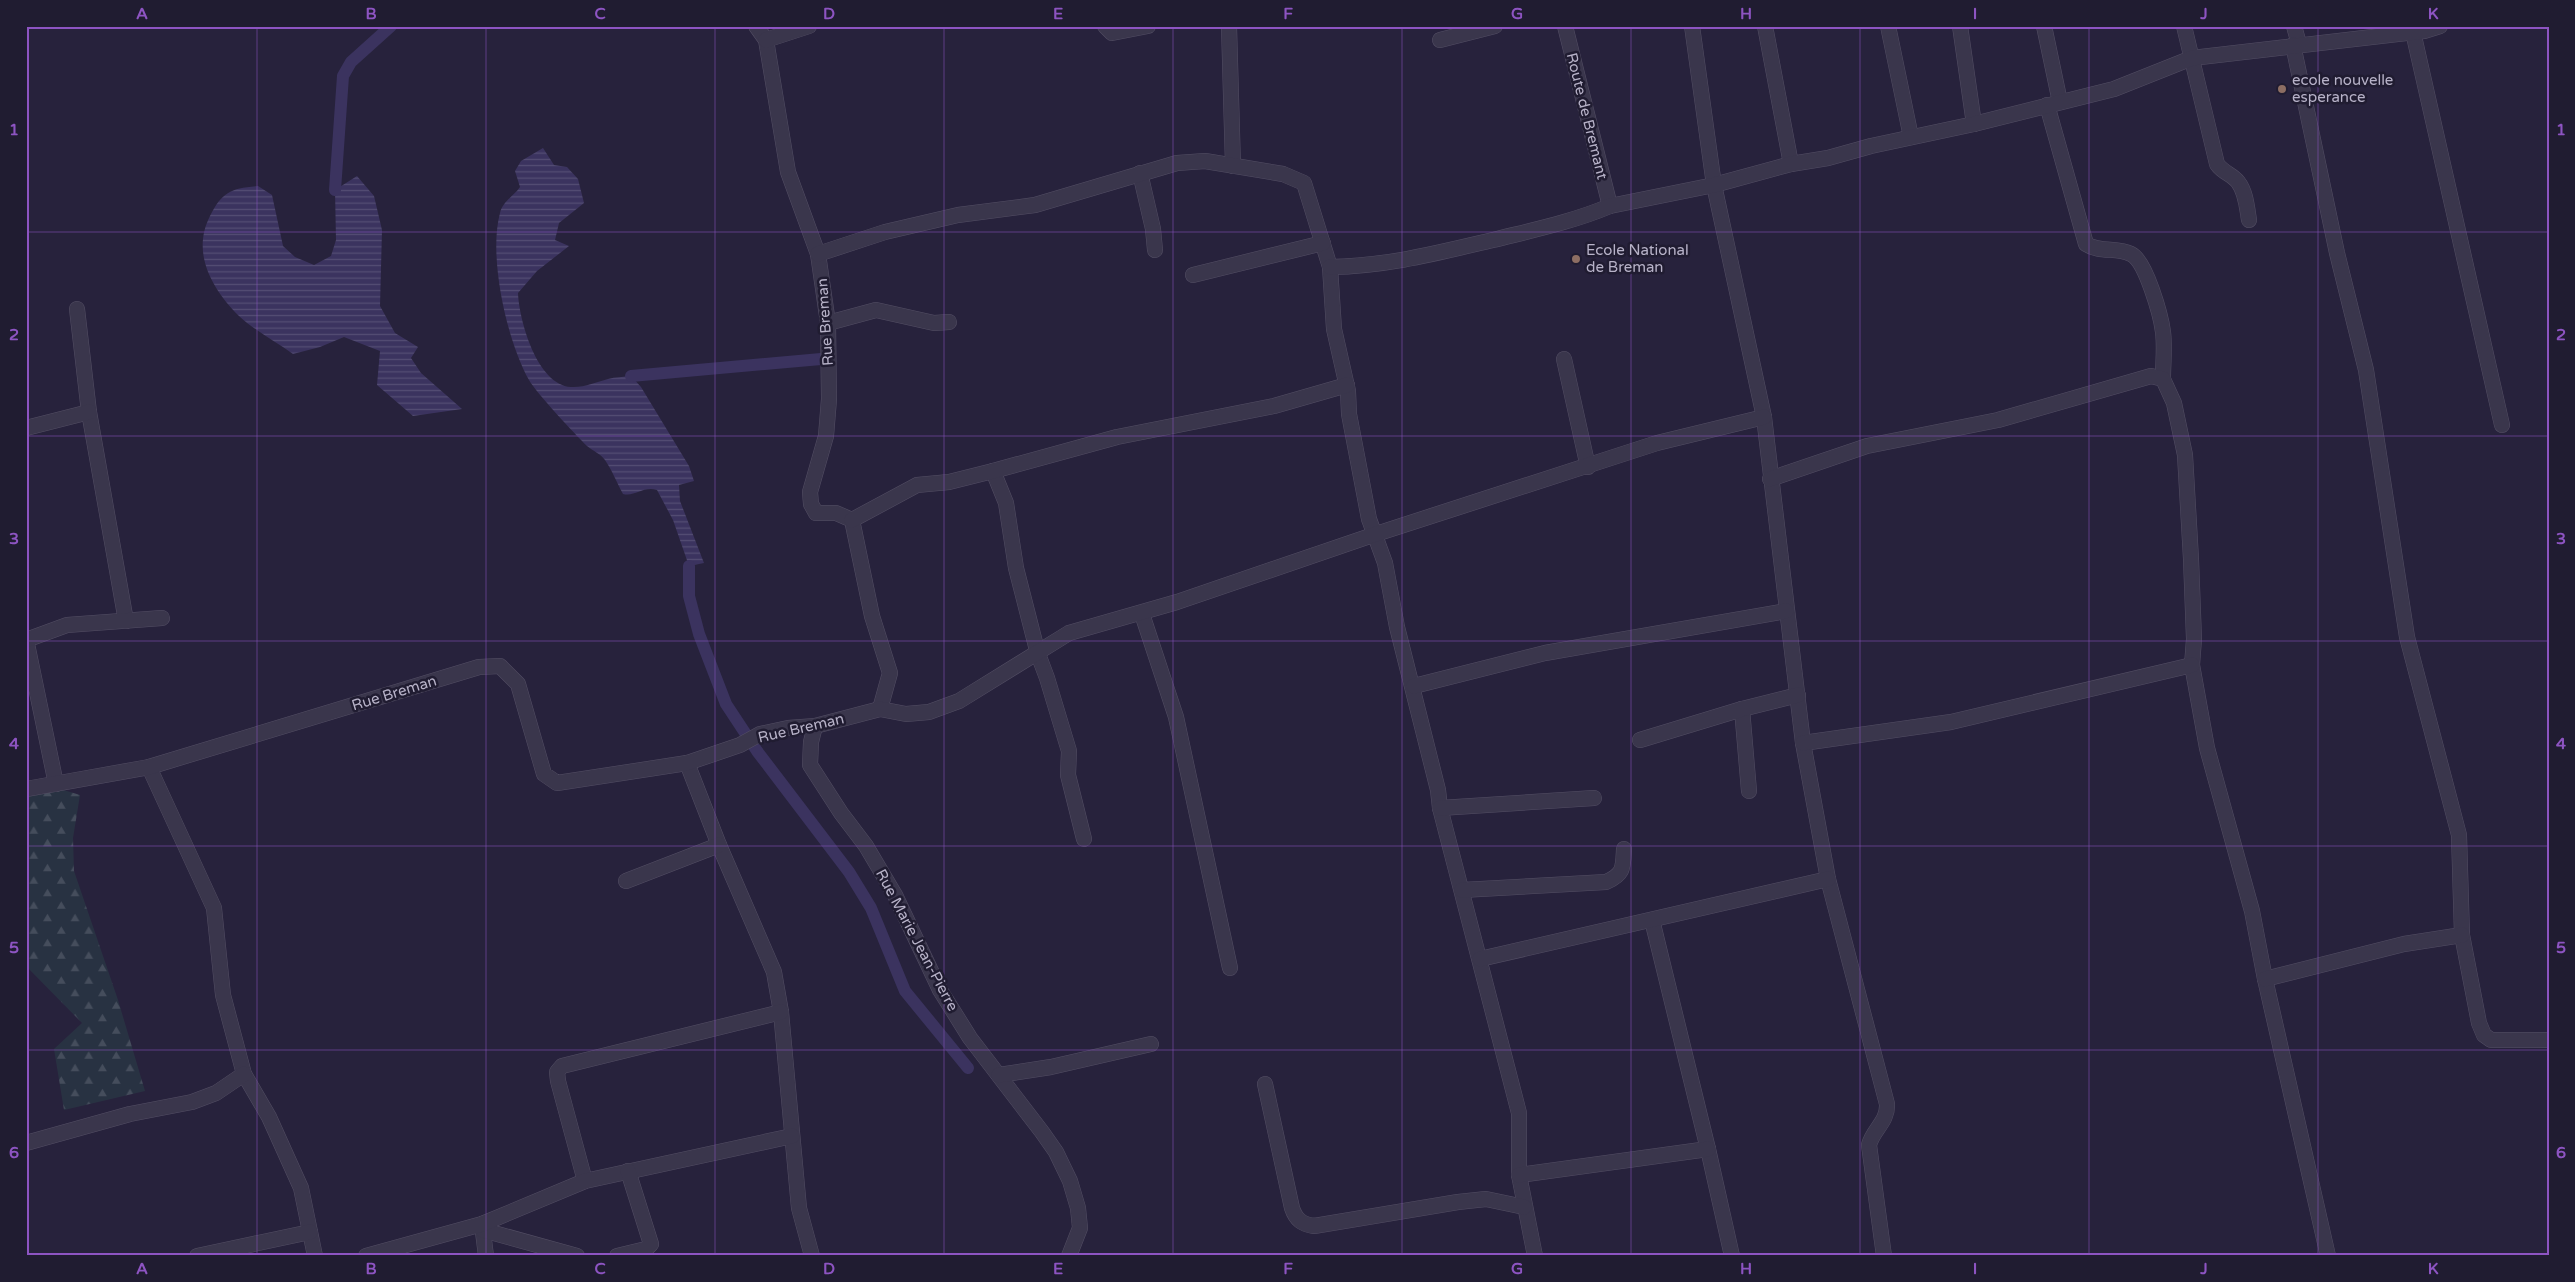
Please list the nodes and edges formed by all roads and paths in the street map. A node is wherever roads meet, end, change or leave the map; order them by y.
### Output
1 (756, 26) edge
2 (808, 26) edge
3 (1105, 26) edge
4 (1148, 26) edge
5 (1229, 26) edge
6 (1495, 26) edge
7 (1565, 26) edge
8 (1692, 26) edge
9 (1765, 26) edge
10 (1888, 26) edge
11 (1960, 26) edge
12 (2044, 26) edge
13 (2184, 26) edge
14 (2294, 26) edge
15 (2440, 26) edge
16 (2390, 30) edge
17 (2413, 32) junction
18 (766, 40) junction
19 (1440, 40) dead end
20 (2296, 44) junction
21 (2192, 58) junction
22 (2053, 103) junction
23 (1974, 124) junction
24 (1911, 137) junction
25 (1791, 164) junction
26 (1233, 166) junction
27 (1140, 173) junction
28 (1714, 184) junction
29 (1610, 206) junction
30 (2249, 220) dead end
31 (1323, 243) junction
32 (1155, 250) dead end
33 (818, 254) junction
34 (1330, 267) junction
35 (1192, 275) dead end
36 (77, 309) dead end
37 (949, 322) dead end
38 (828, 323) junction
39 (1564, 359) dead end
40 (2163, 378) junction
41 (1347, 385) junction
42 (89, 412) junction
43 (1764, 417) junction
44 (2502, 425) dead end
45 (26, 428) edge
46 (1588, 467) junction
47 (993, 471) junction
48 (1770, 479) junction
49 (852, 520) junction
50 (1376, 534) junction
51 (1786, 611) junction
52 (1142, 614) junction
53 (162, 618) dead end
54 (126, 621) junction
55 (26, 640) edge
56 (1038, 654) junction
57 (2192, 665) junction
58 (1414, 686) junction
59 (1798, 696) junction
60 (880, 709) junction
61 (1742, 709) junction
62 (815, 726) junction
63 (1640, 740) dead end
64 (1803, 743) junction
65 (687, 763) junction
66 (149, 767) junction
67 (56, 784) junction
68 (26, 789) edge
69 (1749, 791) dead end
70 (1594, 798) dead end
71 (1440, 808) junction
72 (1084, 839) dead end
73 (719, 845) junction
74 (1624, 849) dead end
75 (626, 880) dead end
76 (1828, 880) junction
77 (1462, 890) junction
78 (1652, 920) junction
79 (2462, 935) junction
80 (1480, 959) junction
81 (1230, 968) dead end
82 (2265, 979) junction
83 (781, 1012) junction
84 (2549, 1040) edge
85 (1150, 1044) dead end
86 (244, 1074) junction
87 (1000, 1075) junction
88 (1265, 1084) dead end
89 (792, 1136) junction
90 (26, 1142) edge
91 (1708, 1149) junction
92 (628, 1170) junction
93 (1520, 1175) junction
94 (584, 1181) junction
95 (1524, 1207) junction
96 (482, 1227) junction
97 (310, 1232) junction
98 (197, 1256) edge
99 (315, 1256) edge
100 (366, 1256) edge
101 (486, 1256) edge
102 (577, 1256) edge
103 (617, 1256) edge
104 (812, 1256) edge
105 (1069, 1256) edge
106 (1535, 1256) edge
107 (1732, 1256) edge
108 (1884, 1256) edge
109 (2328, 1256) edge

1 - 18 street, Rue Breman
2 - 18 street
3 - 4 street
5 - 26 street
6 - 19 street
7 - 29 street, Route de Bremant
8 - 28 street
9 - 25 street
10 - 24 street
11 - 23 street
12 - 22 street
13 - 21 street
14 - 20 street
15 - 17 street
16 - 17 street
16 - 20 street
17 - 44 street
18 - 33 street, Rue Breman
20 - 21 street
20 - 79 street
21 - 22 street
21 - 30 street
22 - 23 street
22 - 40 street
23 - 24 street
24 - 25 street
25 - 28 street
26 - 27 street
26 - 31 street
27 - 32 street
27 - 33 street
28 - 29 street
28 - 43 street
29 - 34 street
31 - 34 street
31 - 35 street
33 - 38 street, Rue Breman
34 - 41 street
36 - 42 street
37 - 38 street
38 - 49 street, Rue Breman
39 - 46 street
40 - 48 street
40 - 57 street
41 - 47 street
41 - 50 street
42 - 45 street
42 - 54 street
43 - 46 street
43 - 48 street
46 - 50 street
47 - 49 street
47 - 56 street
48 - 51 street
49 - 60 street
50 - 52 street
50 - 58 street
51 - 58 street
51 - 59 street
52 - 56 street
52 - 81 street
53 - 54 street
54 - 55 street
55 - 67 street
56 - 60 street
56 - 72 street
57 - 64 street
57 - 82 street
58 - 71 street
59 - 61 street
59 - 64 street
60 - 62 street, Rue Breman
61 - 63 street
61 - 69 street
62 - 65 street, Rue Breman
62 - 87 street, Rue Marie Jean-Pierre
64 - 76 street
65 - 66 street, Rue Breman
65 - 73 street
66 - 67 street, Rue Breman
66 - 86 street
67 - 68 street, Rue Breman
70 - 71 street
71 - 77 street
73 - 75 street
73 - 83 street
74 - 77 street
76 - 78 street
76 - 108 street
77 - 80 street
78 - 80 street
78 - 91 street
79 - 82 street
79 - 84 street
80 - 93 street
82 - 109 street
83 - 89 street
83 - 94 street
85 - 87 street
86 - 90 street
86 - 97 street
87 - 105 street, Rue Marie Jean-Pierre
88 - 95 street
89 - 92 street
89 - 104 street
91 - 93 street
91 - 107 street
92 - 94 street
92 - 103 street
93 - 95 street
94 - 96 street
95 - 106 street
96 - 100 street
96 - 101 street
96 - 102 street
97 - 98 street
97 - 99 street

